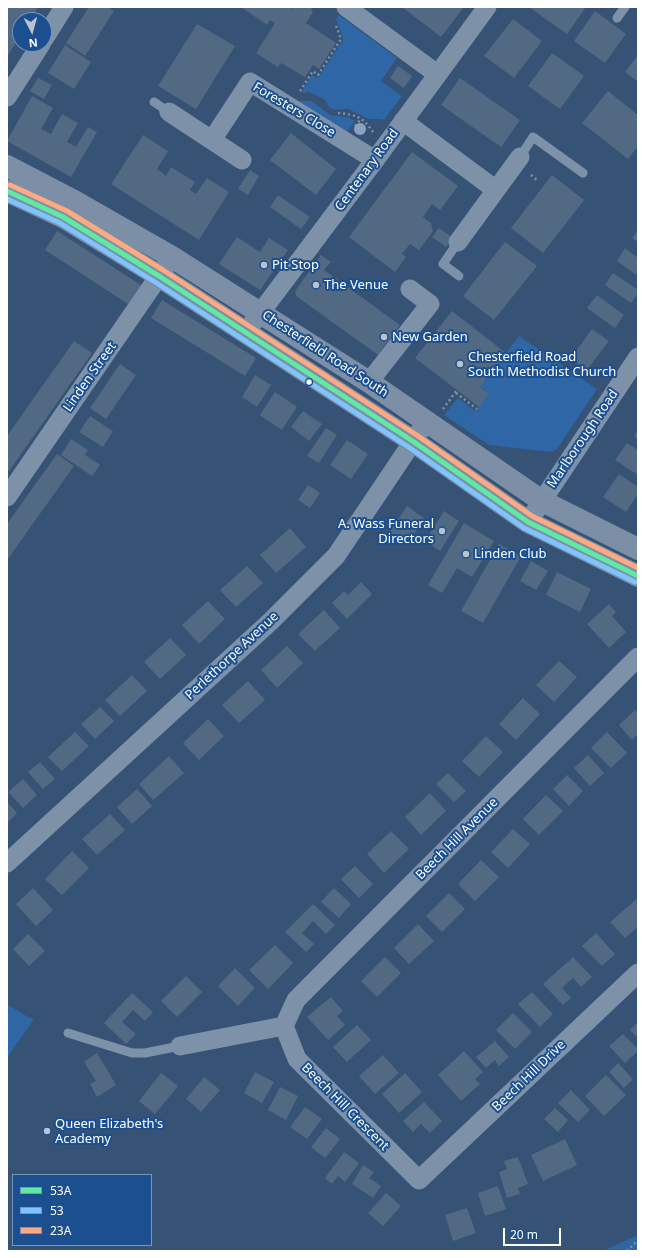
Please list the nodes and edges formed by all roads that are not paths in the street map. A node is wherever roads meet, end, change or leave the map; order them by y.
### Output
1 (64, 7) edge
2 (487, 7) edge
3 (625, 7) edge
4 (340, 12) edge
5 (617, 18) dead end
6 (52, 26) edge
7 (36, 52) edge
8 (437, 74) junction
9 (8, 92) edge
10 (161, 107) dead end
11 (403, 121) junction
12 (212, 140) junction
13 (520, 157) joint
14 (242, 160) dead end
15 (375, 160) junction
16 (7, 166) edge
17 (583, 173) dead end
18 (496, 190) junction
19 (7, 191) edge
20 (458, 242) joint
21 (172, 257) junction
22 (159, 276) junction
23 (459, 276) dead end
24 (410, 288) dead end
25 (260, 312) junction
26 (246, 332) junction
27 (638, 357) edge
28 (369, 382) junction
29 (426, 422) junction
30 (414, 442) junction
31 (7, 497) edge
32 (542, 501) junction
33 (528, 522) junction
34 (638, 550) edge
35 (638, 576) edge
36 (638, 657) edge
37 (7, 863) edge
38 (638, 973) edge
39 (284, 1026) junction
40 (68, 1032) dead end
41 (180, 1046) joint
42 (420, 1180) joint

1 - 6 street
2 - 8 street, Centenary Road
3 - 5 lane
4 - 8 street
7 - 9 street
8 - 11 street, Centenary Road
10 - 12 street
11 - 15 street, Centenary Road
11 - 18 street
12 - 14 street
12 - 15 street, Foresters Close
13 - 17 lane
13 - 18 street
15 - 25 street, Centenary Road
16 - 21 main road, Chesterfield Road South
18 - 20 street
19 - 22 main road, Chesterfield Road South
20 - 23 lane
21 - 22 street, Linden Street
21 - 25 main road, Chesterfield Road South
22 - 26 main road, Chesterfield Road South
22 - 31 street, Linden Street
24 - 28 street
25 - 26 street, Centenary Road
25 - 28 main road, Chesterfield Road South
26 - 30 main road, Chesterfield Road South
27 - 32 street, Marlborough Road
28 - 29 main road, Chesterfield Road South
29 - 30 street, Perlethorpe Avenue
29 - 32 main road, Chesterfield Road South
30 - 33 main road, Chesterfield Road South
30 - 37 street, Perlethorpe Avenue
32 - 33 street, Marlborough Road
32 - 34 main road, Chesterfield Road South
33 - 35 main road, Chesterfield Road South
36 - 39 street, Beech Hill Avenue
38 - 42 street, Beech Hill Drive
39 - 41 street
39 - 42 street, Beech Hill Crescent
40 - 41 lane

